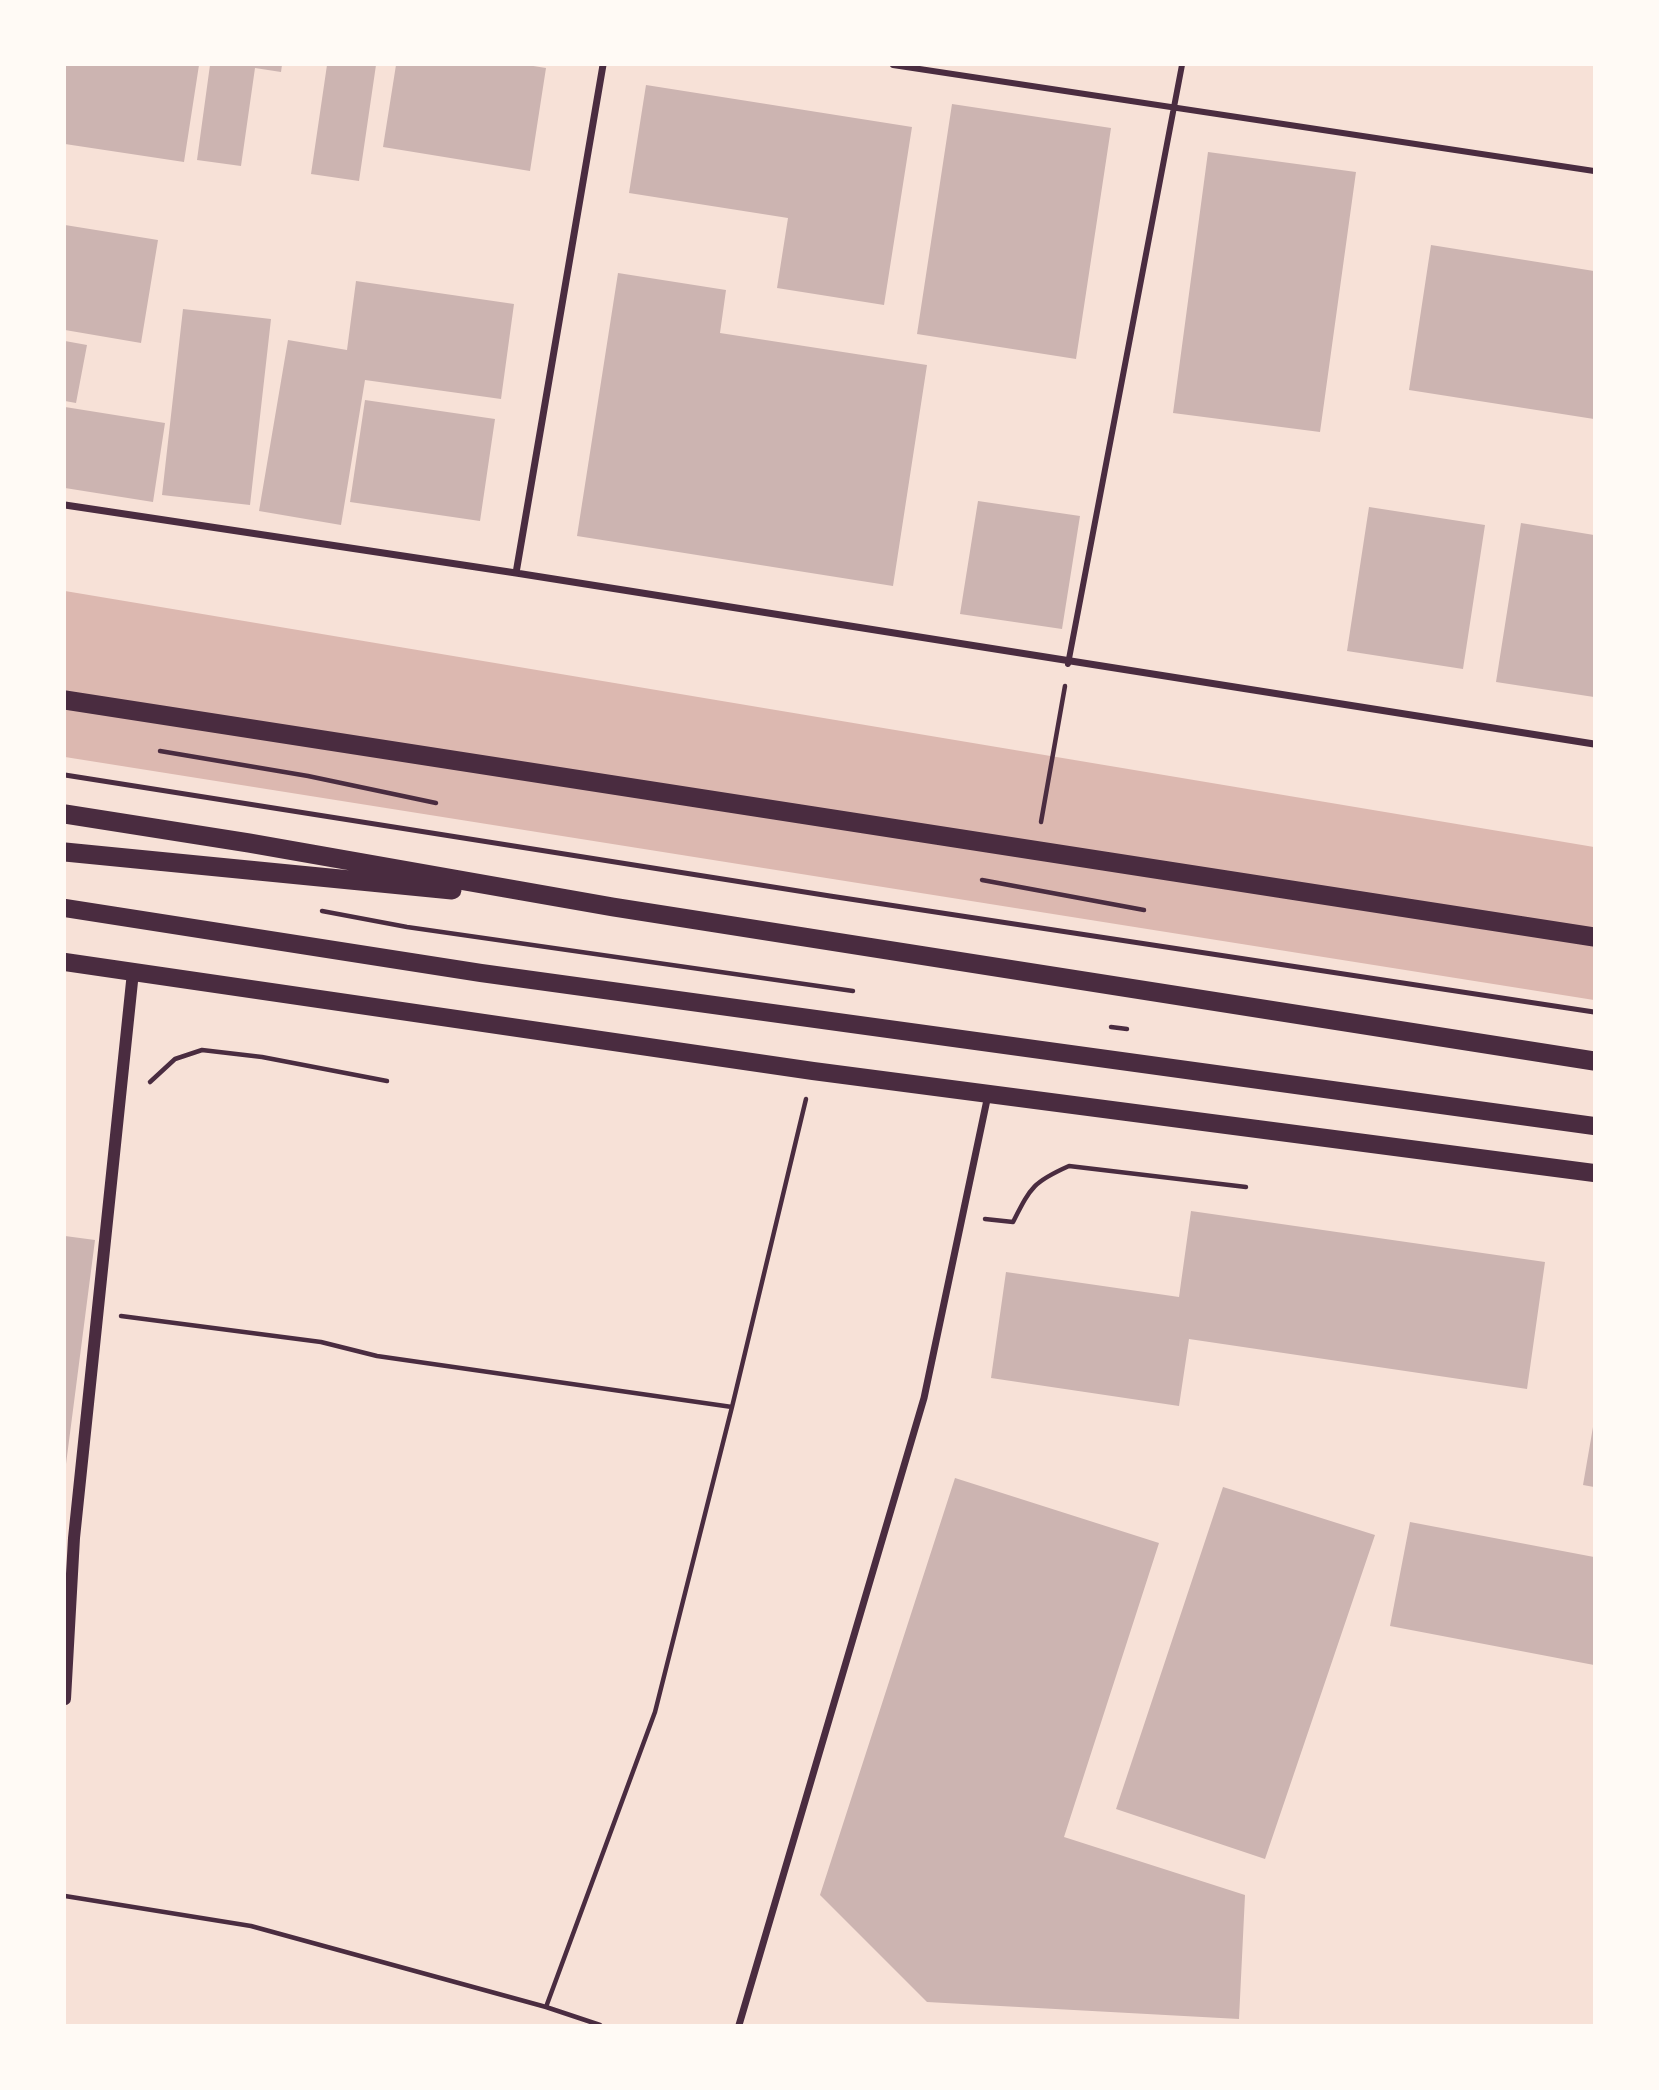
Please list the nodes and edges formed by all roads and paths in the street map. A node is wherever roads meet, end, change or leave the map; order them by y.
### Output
1 (603, 65) edge
2 (893, 65) edge
3 (1182, 65) edge
4 (1174, 107) junction
5 (1594, 171) edge
6 (65, 505) edge
7 (516, 573) junction
8 (1069, 662) junction
9 (65, 700) edge
10 (1594, 744) edge
11 (160, 751) dead end
12 (65, 775) edge
13 (436, 803) dead end
14 (65, 814) edge
15 (1039, 835) dead end
16 (65, 852) edge
17 (982, 880) dead end
18 (613, 907) junction
19 (65, 908) edge
20 (314, 909) dead end
21 (1144, 910) dead end
22 (1594, 937) edge
23 (65, 962) edge
24 (133, 972) junction
25 (856, 992) dead end
26 (1594, 1013) edge
27 (1594, 1061) edge
28 (813, 1071) junction
29 (387, 1081) dead end
30 (148, 1087) dead end
31 (988, 1095) junction
32 (1594, 1126) edge
33 (1594, 1173) edge
34 (1246, 1187) dead end
35 (962, 1217) junction
36 (96, 1313) junction
37 (732, 1407) junction
38 (65, 1699) edge
39 (65, 1896) edge
40 (546, 2007) junction
41 (600, 2025) edge
42 (739, 2025) edge

1 - 7 street
2 - 4 street
3 - 4 street
4 - 5 street
4 - 8 street
6 - 7 street
7 - 8 street
8 - 10 street
8 - 15 path
9 - 22 highway
11 - 13 path
12 - 26 lane
14 - 18 highway
16 - 18 highway
17 - 21 path
18 - 27 highway
19 - 32 main road
20 - 25 path
23 - 24 main road
24 - 28 main road
24 - 36 street
28 - 31 main road
28 - 37 path
29 - 30 path
31 - 33 main road
31 - 35 street
34 - 35 path
35 - 42 street
36 - 37 path
36 - 38 street
37 - 40 path
39 - 40 path
40 - 41 path

